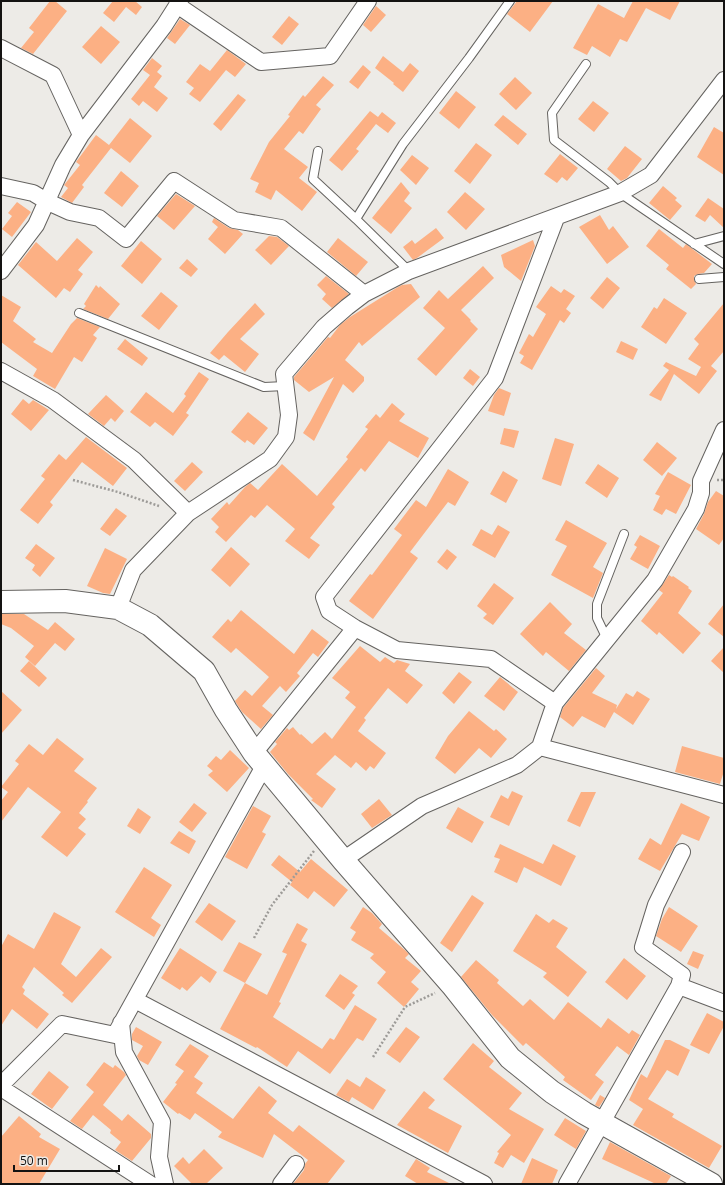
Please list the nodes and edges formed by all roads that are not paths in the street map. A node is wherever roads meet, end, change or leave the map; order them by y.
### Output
1 (368, 1) edge
2 (510, 1) edge
3 (178, 3) edge
4 (1, 48) edge
5 (586, 64) dead end
6 (724, 80) edge
7 (81, 134) junction
8 (318, 151) dead end
9 (1, 186) edge
10 (620, 193) junction
11 (48, 202) junction
12 (556, 218) junction
13 (356, 219) junction
14 (724, 236) edge
15 (694, 244) junction
16 (724, 264) edge
17 (1, 271) edge
18 (409, 271) junction
19 (724, 276) edge
20 (699, 279) dead end
21 (364, 294) junction
22 (80, 313) dead end
23 (1, 371) edge
24 (285, 386) junction
25 (724, 430) edge
26 (185, 515) junction
27 (624, 534) dead end
28 (1, 602) edge
29 (118, 608) junction
30 (355, 628) junction
31 (607, 639) junction
32 (555, 703) junction
33 (540, 747) junction
34 (259, 759) junction
35 (724, 795) edge
36 (682, 852) dead end
37 (343, 860) junction
38 (679, 986) junction
39 (135, 1000) junction
40 (724, 1004) edge
41 (121, 1023) junction
42 (1, 1085) edge
43 (1, 1088) edge
44 (602, 1123) junction
45 (296, 1164) dead end
46 (150, 1184) edge
47 (165, 1184) edge
48 (281, 1184) edge
49 (484, 1184) edge
50 (567, 1184) edge
51 (712, 1184) edge

1 - 3 street
2 - 13 lane
3 - 7 street
4 - 7 street
5 - 10 lane
6 - 10 street
7 - 11 street
8 - 13 lane
9 - 11 street
10 - 12 street
10 - 15 lane
11 - 17 street
11 - 21 street
12 - 18 street
12 - 30 street
13 - 18 lane
14 - 15 lane
15 - 16 lane
18 - 21 street
19 - 20 lane
21 - 24 street
22 - 24 lane
23 - 26 street
24 - 26 street
25 - 31 street
26 - 29 street
27 - 31 lane
28 - 29 street
29 - 34 street
30 - 32 street
30 - 34 street
31 - 32 street
32 - 33 street
33 - 35 street
33 - 37 street
34 - 37 street
34 - 39 street
36 - 38 street
37 - 44 street
38 - 40 street
38 - 44 street
39 - 41 street
39 - 49 street
41 - 42 street
41 - 47 street
43 - 46 street
44 - 50 street
44 - 51 street
45 - 48 street

